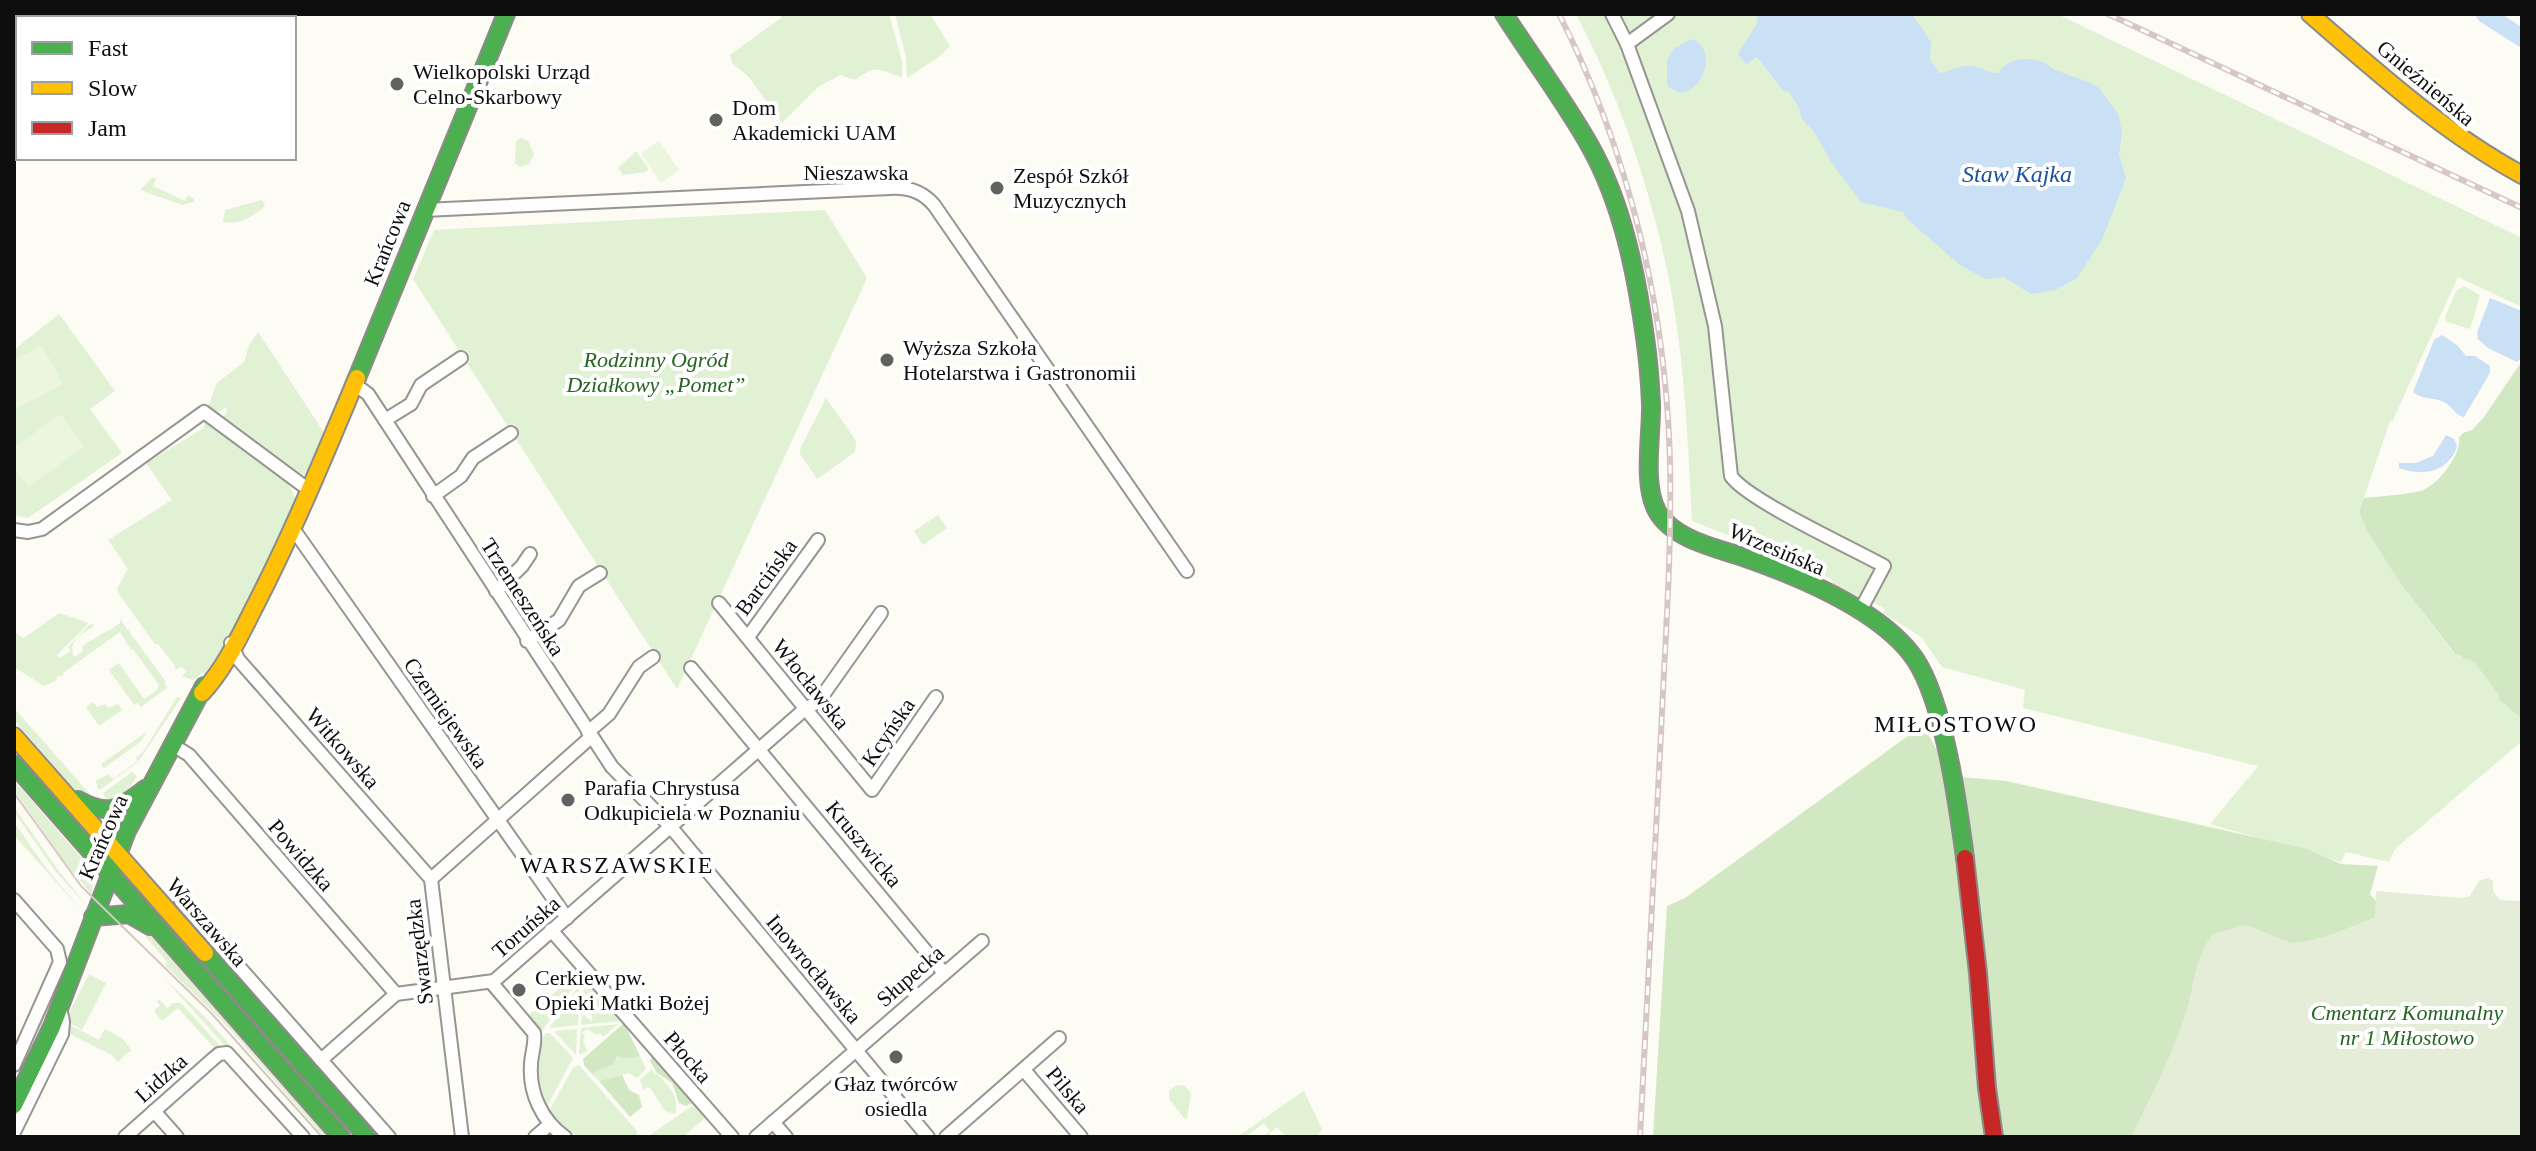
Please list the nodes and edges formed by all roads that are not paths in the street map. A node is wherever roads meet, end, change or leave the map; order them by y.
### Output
1 (506, 14) edge
2 (1504, 14) edge
3 (1612, 14) edge
4 (1668, 14) edge
5 (2310, 14) edge
6 (1627, 44) junction
7 (2522, 175) edge
8 (424, 210) junction
9 (461, 358) dead end
10 (353, 383) junction
11 (385, 420) junction
12 (511, 433) dead end
13 (309, 490) junction
14 (433, 496) junction
15 (14, 530) edge
16 (294, 530) junction
17 (818, 540) dead end
18 (530, 554) dead end
19 (1187, 571) dead end
20 (600, 573) dead end
21 (496, 591) junction
22 (719, 603) dead end
23 (1860, 611) junction
24 (881, 613) dead end
25 (748, 637) junction
26 (527, 641) junction
27 (232, 645) junction
28 (653, 657) dead end
29 (691, 668) dead end
30 (936, 697) dead end
31 (805, 709) junction
32 (589, 735) junction
33 (14, 736) edge
34 (173, 745) junction
35 (759, 750) junction
36 (14, 764) edge
37 (152, 783) junction
38 (60, 788) junction
39 (872, 790) joint
40 (497, 820) junction
41 (670, 826) junction
42 (71, 829) junction
43 (94, 833) junction
44 (118, 853) junction
45 (109, 873) junction
46 (431, 879) junction
47 (145, 886) junction
48 (103, 890) junction
49 (181, 901) dead end
50 (15, 903) edge
51 (93, 917) junction
52 (567, 918) junction
53 (551, 930) junction
54 (164, 936) junction
55 (982, 941) dead end
56 (944, 973) junction
57 (491, 982) junction
58 (443, 987) junction
59 (396, 994) junction
60 (60, 1007) junction
61 (1059, 1038) dead end
62 (856, 1050) junction
63 (321, 1060) junction
64 (14, 1065) edge
65 (1024, 1070) junction
66 (14, 1105) edge
67 (154, 1111) junction
68 (773, 1122) junction
69 (549, 1125) junction
70 (14, 1132) edge
71 (125, 1137) edge
72 (177, 1137) edge
73 (303, 1137) edge
74 (341, 1137) edge
75 (367, 1137) edge
76 (389, 1137) edge
77 (462, 1137) edge
78 (535, 1137) edge
79 (565, 1137) edge
80 (732, 1137) edge
81 (756, 1137) edge
82 (786, 1137) edge
83 (928, 1137) edge
84 (946, 1137) edge
85 (1081, 1137) edge
86 (1994, 1137) edge

1 - 8 street, Krańcowa
2 - 23 street, Wrzesińska
3 - 6 street
4 - 6 street
5 - 7 street, Gnieźnieńska
6 - 23 street
8 - 10 street, Krańcowa
8 - 19 street, Nieszawska
9 - 11 street
10 - 11 street, Trzemeszeńska
10 - 13 street, Krańcowa
11 - 14 street, Trzemeszeńska
12 - 14 street
13 - 15 street
13 - 16 street, Krańcowa
14 - 21 street, Trzemeszeńska
16 - 27 street, Krańcowa
16 - 40 street, Czerniejewska
17 - 25 street, Barcińska
18 - 21 street
20 - 26 street
21 - 26 street, Trzemeszeńska
22 - 25 street, Włocławska
23 - 86 street, Wrzesińska
24 - 31 street, Toruńska
25 - 31 street, Włocławska
26 - 32 street, Trzemeszeńska
27 - 34 street, Krańcowa
27 - 46 street, Witkowska
28 - 32 street, Swarzędzka
29 - 35 street, Kruszwicka
30 - 39 street, Kcyńska
31 - 35 street, Toruńska
31 - 39 street, Włocławska
32 - 40 street, Swarzędzka
32 - 41 street, Trzemeszeńska
33 - 38 street, Warszawska
34 - 37 street, Krańcowa
34 - 59 street, Powidzka
35 - 41 street, Toruńska
35 - 56 street, Kruszwicka
36 - 42 street, Warszawska
37 - 38 street
37 - 44 street, Krańcowa
38 - 43 street, Warszawska
40 - 46 street, Swarzędzka
40 - 52 street, Czerniejewska
41 - 52 street, Toruńska
41 - 62 street, Inowrocławska
42 - 43 street
42 - 45 street, Warszawska
42 - 48 street
43 - 44 street, Warszawska
44 - 45 street, Krańcowa
44 - 47 street, Warszawska
45 - 47 street
45 - 48 street, Krańcowa
45 - 54 street, Warszawska
46 - 58 street, Swarzędzka
47 - 75 street, Warszawska
48 - 51 street, Krańcowa
49 - 63 street, Warszawska
50 - 64 street
51 - 54 street
51 - 60 street, Krańcowa
52 - 53 street, Toruńska
53 - 57 street, Toruńska
53 - 80 street, Płocka
54 - 74 street, Warszawska
55 - 56 street, Słupecka
56 - 62 street, Słupecka
57 - 58 street, Toruńska
57 - 69 street
58 - 59 street, Toruńska
58 - 77 street, Swarzędzka
59 - 63 street
60 - 66 street, Krańcowa
60 - 70 street, Krańcowa
61 - 65 street
62 - 68 street, Słupecka
62 - 83 street, Inowrocławska
63 - 76 street, Warszawska
65 - 84 street
65 - 85 street, Pilska
67 - 71 street, Lidzka
67 - 72 street
67 - 73 street, Lidzka
68 - 81 street, Słupecka
68 - 82 street
69 - 78 street
69 - 79 street

